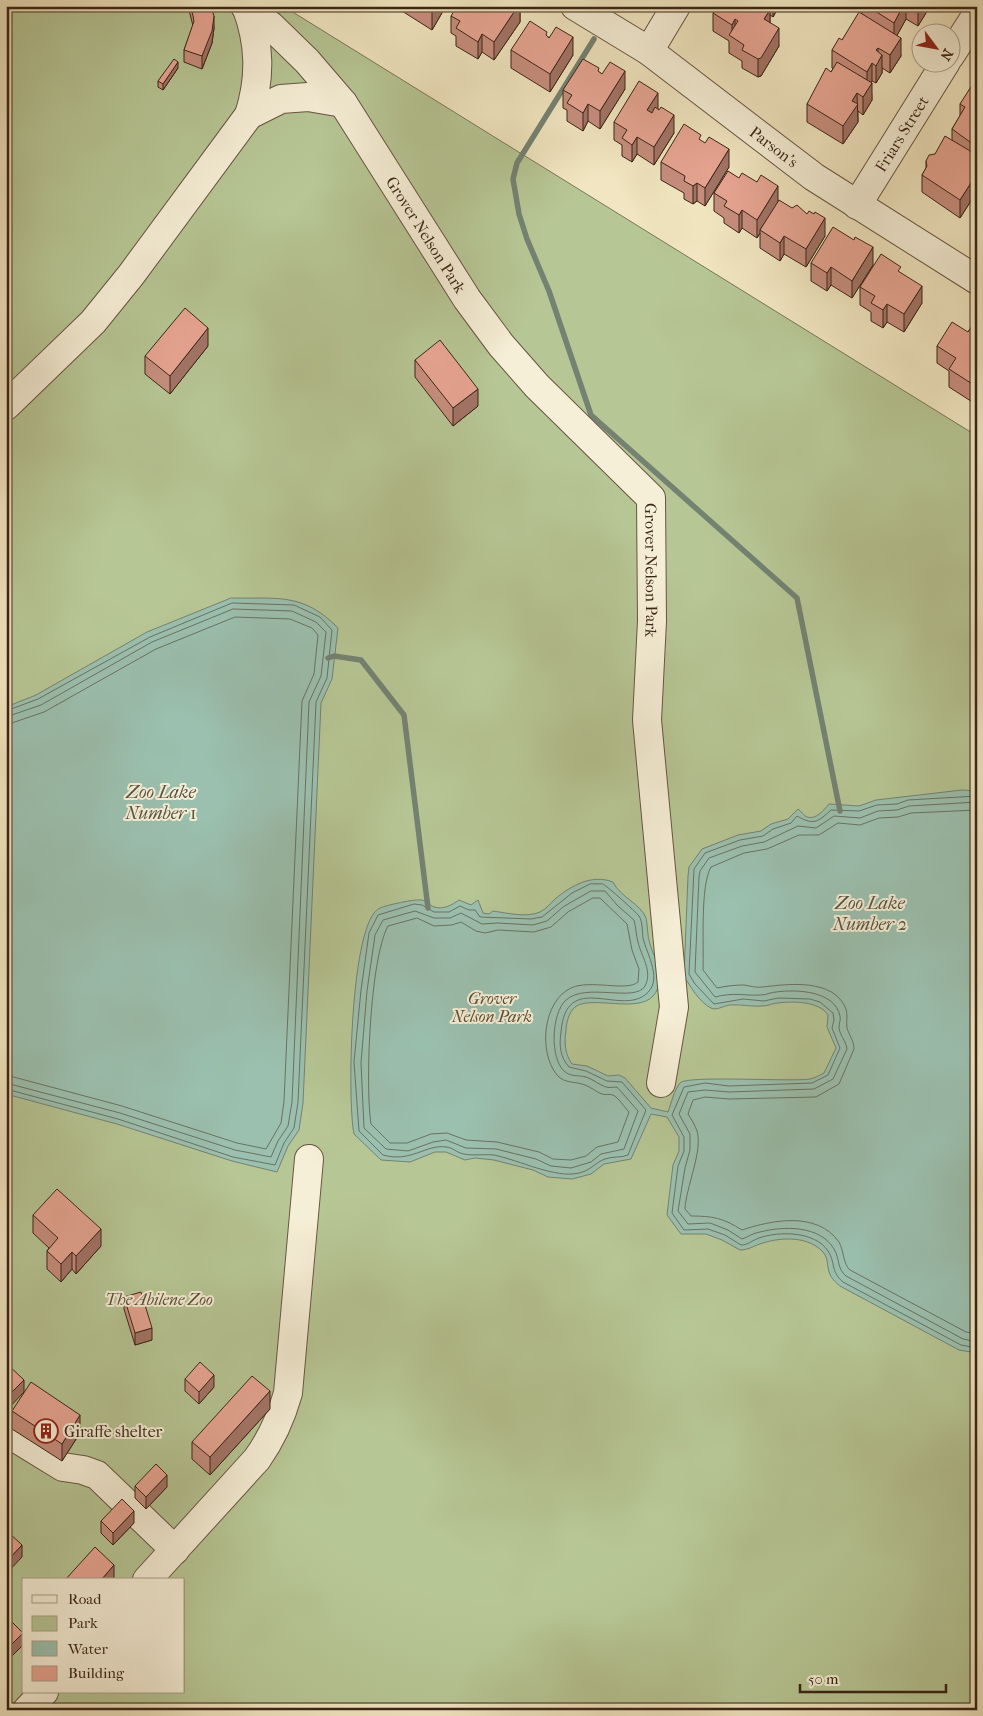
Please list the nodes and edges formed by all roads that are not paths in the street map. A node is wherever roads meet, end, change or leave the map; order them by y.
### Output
1 (245, 6) edge
2 (576, 6) edge
3 (676, 6) edge
4 (977, 14) edge
5 (960, 40) edge
6 (648, 51) junction
7 (940, 72) edge
8 (343, 103) junction
9 (249, 115) junction
10 (857, 205) junction
11 (977, 280) edge
12 (6, 406) edge
13 (661, 1083) dead end
14 (309, 1159) dead end
15 (6, 1432) edge
16 (175, 1550) junction
17 (149, 1578) edge
18 (42, 1694) edge
19 (27, 1710) edge

1 - 8 street, Grover Nelson Park
1 - 9 street
2 - 6 street, Parson's
3 - 6 street
4 - 5 street
6 - 10 street, Parson's
7 - 10 street, Friars Street
8 - 9 street
8 - 13 street, Grover Nelson Park
9 - 12 street
10 - 11 street, Parson's
14 - 16 street
15 - 16 street
16 - 17 street
18 - 19 street

